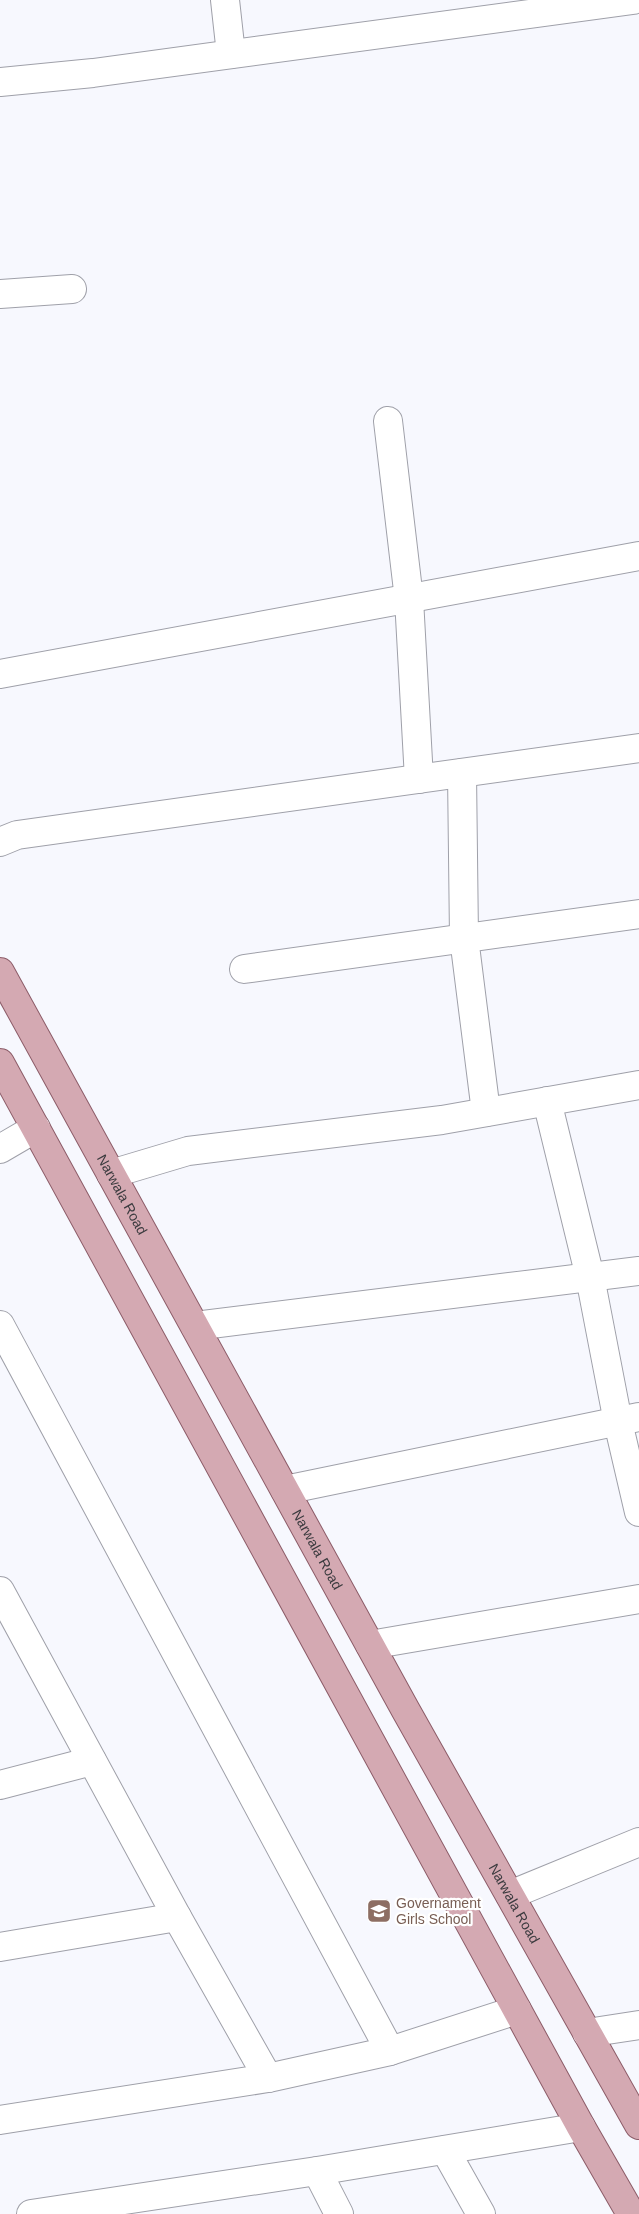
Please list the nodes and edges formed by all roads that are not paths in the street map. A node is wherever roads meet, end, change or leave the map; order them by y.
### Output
1 (225, 0) edge
2 (633, 0) edge
3 (231, 54) junction
4 (0, 82) edge
5 (72, 289) dead end
6 (0, 294) edge
7 (388, 421) dead end
8 (639, 556) edge
9 (409, 599) junction
10 (0, 674) edge
11 (639, 748) edge
12 (462, 773) junction
13 (419, 779) junction
14 (0, 842) edge
15 (639, 914) edge
16 (464, 938) junction
17 (244, 969) dead end
18 (0, 972) edge
19 (0, 1062) edge
20 (639, 1085) edge
21 (547, 1102) junction
22 (486, 1112) junction
23 (36, 1128) junction
24 (0, 1149) edge
25 (111, 1174) junction
26 (639, 1271) edge
27 (590, 1277) junction
28 (0, 1326) edge
29 (195, 1326) junction
30 (629, 1420) edge
31 (284, 1490) junction
32 (639, 1512) edge
33 (0, 1591) edge
34 (639, 1599) edge
35 (370, 1645) junction
36 (92, 1761) junction
37 (0, 1785) edge
38 (639, 1842) edge
39 (510, 1895) junction
40 (177, 1917) junction
41 (0, 1947) edge
42 (517, 2010) junction
43 (639, 2025) edge
44 (587, 2033) junction
45 (390, 2051) junction
46 (268, 2078) junction
47 (0, 2120) edge
48 (639, 2125) edge
49 (581, 2127) junction
50 (445, 2150) junction
51 (317, 2171) junction
52 (31, 2214) edge
53 (339, 2214) edge
54 (481, 2214) edge
55 (631, 2214) edge

1 - 3 street
2 - 3 street
3 - 4 street
5 - 6 street
7 - 9 street
8 - 9 street
9 - 10 street
9 - 13 street
11 - 12 street
12 - 13 street
12 - 16 street
13 - 14 street
15 - 16 street
16 - 17 street
16 - 22 street
18 - 25 main road, Narwala Road
19 - 23 main road
20 - 21 street
21 - 22 street
21 - 27 street
22 - 25 street
23 - 24 street
23 - 42 main road
25 - 29 main road, Narwala Road
26 - 27 street
27 - 29 street
27 - 30 street
28 - 45 street
29 - 31 main road, Narwala Road
30 - 31 street
30 - 32 street
31 - 35 main road, Narwala Road
33 - 36 street
34 - 35 street
35 - 39 main road, Narwala Road
36 - 37 street
36 - 40 street
38 - 39 street
39 - 44 main road, Narwala Road
40 - 41 street
40 - 46 street
42 - 45 street
42 - 49 main road
43 - 44 street
44 - 48 main road, Narwala Road
45 - 46 street
46 - 47 street
49 - 50 street
49 - 55 main road
50 - 51 street
50 - 54 street
51 - 52 street
51 - 53 street

